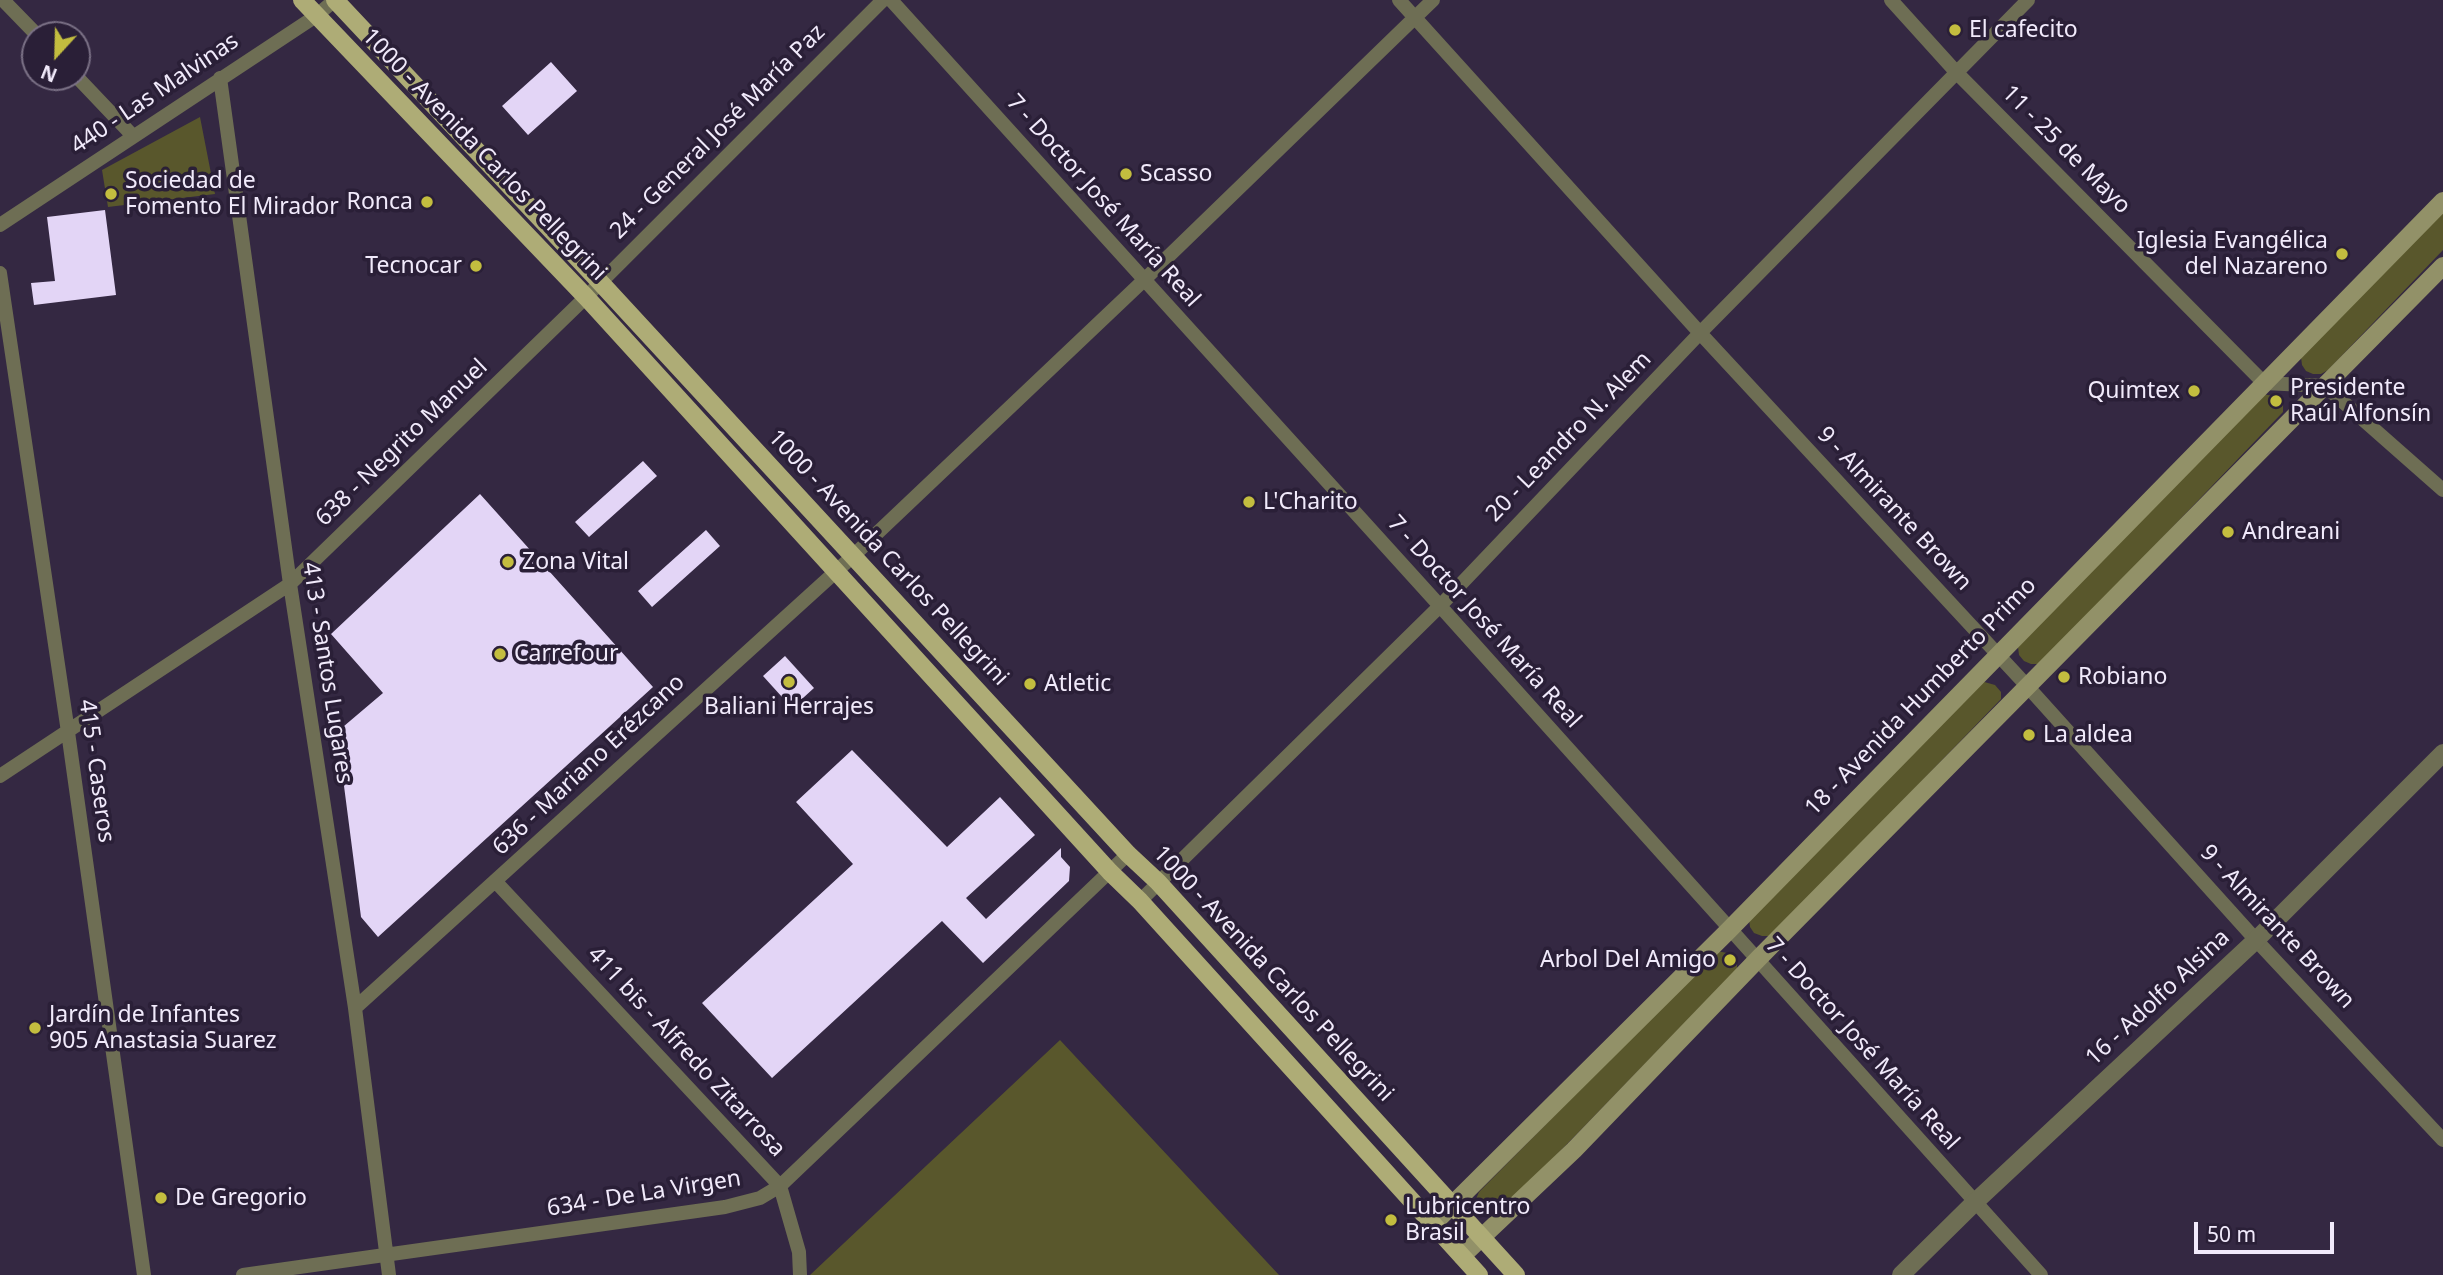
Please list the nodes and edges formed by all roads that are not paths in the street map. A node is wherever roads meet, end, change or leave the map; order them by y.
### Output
1 (3, 0) edge
2 (302, 0) edge
3 (335, 0) edge
4 (883, 0) edge
5 (891, 0) edge
6 (1399, 0) edge
7 (1433, 0) edge
8 (1891, 0) edge
9 (2028, 0) edge
10 (316, 16) junction
11 (1415, 18) junction
12 (23, 21) edge
13 (1957, 73) junction
14 (220, 78) junction
15 (91, 91) edge
16 (134, 136) junction
17 (2443, 201) edge
18 (0, 225) edge
19 (2443, 266) edge
20 (0, 273) edge
21 (1143, 281) junction
22 (600, 282) junction
23 (586, 297) junction
24 (1700, 333) junction
25 (2264, 383) junction
26 (2325, 386) junction
27 (2443, 490) edge
28 (853, 556) junction
29 (836, 570) junction
30 (290, 584) junction
31 (1440, 606) junction
32 (1997, 654) junction
33 (2028, 687) junction
34 (68, 732) junction
35 (2443, 753) edge
36 (0, 776) edge
37 (1128, 854) junction
38 (1111, 872) junction
39 (496, 882) junction
40 (1158, 882) junction
41 (1140, 901) junction
42 (1729, 930) junction
43 (2256, 940) junction
44 (1758, 960) junction
45 (355, 1008) junction
46 (2443, 1140) edge
47 (780, 1186) junction
48 (1974, 1203) junction
49 (1451, 1206) junction
50 (1432, 1226) junction
51 (1482, 1238) junction
52 (386, 1254) junction
53 (1462, 1256) junction
54 (144, 1275) edge
55 (243, 1275) edge
56 (389, 1275) edge
57 (800, 1275) edge
58 (1479, 1275) edge
59 (1516, 1275) edge
60 (1901, 1275) edge
61 (2041, 1275) edge

1 - 12 street
2 - 10 main road, 1000 - Avenida Carlos Pellegrini
3 - 10 street, 440 - Las Malvinas
3 - 22 main road, 1000 - Avenida Carlos Pellegrini
4 - 22 street, 24 - General José María Paz
5 - 21 street, 7 - Doctor José María Real
6 - 11 street, 9 - Almirante Brown
7 - 11 street, 636 - Mariano Erézcano
8 - 13 street, 11 - 25 de Mayo
9 - 13 street, 20 - Leandro N. Alem
10 - 14 street, 440 - Las Malvinas
10 - 23 main road, 1000 - Avenida Carlos Pellegrini
11 - 21 street, 636 - Mariano Erézcano
11 - 24 street, 9 - Almirante Brown
13 - 24 street, 20 - Leandro N. Alem
13 - 25 street, 11 - 25 de Mayo
14 - 16 street, 440 - Las Malvinas
14 - 30 street, 413 - Santos Lugares
15 - 16 street
16 - 18 street, 440 - Las Malvinas
17 - 25 main road, 18 - Avenida Humberto Primo
19 - 26 main road
20 - 34 street, 415 - Caseros
21 - 28 street, 636 - Mariano Erézcano
21 - 31 street, 7 - Doctor José María Real
22 - 23 street, 24 - General José María Paz
22 - 28 main road, 1000 - Avenida Carlos Pellegrini
23 - 29 main road, 1000 - Avenida Carlos Pellegrini
23 - 30 street, 638 - Negrito Manuel
24 - 31 street, 20 - Leandro N. Alem
24 - 32 street, 9 - Almirante Brown
25 - 26 street
25 - 32 main road, 18 - Avenida Humberto Primo
26 - 27 street
26 - 33 main road
28 - 29 street, 636 - Mariano Erézcano
28 - 37 main road, 1000 - Avenida Carlos Pellegrini
29 - 38 main road, 1000 - Avenida Carlos Pellegrini
29 - 39 street, 636 - Mariano Erézcano
30 - 34 street, 638 - Negrito Manuel
30 - 45 street, 413 - Santos Lugares
31 - 40 street, 20 - Leandro N. Alem
31 - 42 street, 7 - Doctor José María Real
32 - 33 street, 9 - Almirante Brown
32 - 42 main road, 18 - Avenida Humberto Primo
33 - 43 street, 9 - Almirante Brown
33 - 44 main road
34 - 36 street, 638 - Negrito Manuel
34 - 54 street, 415 - Caseros
35 - 43 street, 16 - Adolfo Alsina
37 - 38 street, 634 - De La Virgen
37 - 40 main road, 1000 - Avenida Carlos Pellegrini
38 - 41 main road, 1000 - Avenida Carlos Pellegrini
38 - 47 street, 634 - De La Virgen
39 - 45 street, 636 - Mariano Erézcano
39 - 47 street, 411 bis - Alfredo Zitarrosa
40 - 41 street, 20 - Leandro N. Alem
40 - 49 main road, 1000 - Avenida Carlos Pellegrini
41 - 50 main road, 1000 - Avenida Carlos Pellegrini
42 - 44 street, 7 - Doctor José María Real
42 - 49 main road, 18 - Avenida Humberto Primo
43 - 46 street, 9 - Almirante Brown
43 - 48 street, 16 - Adolfo Alsina
44 - 48 street, 7 - Doctor José María Real
44 - 51 main road
45 - 52 street, 413 - Santos Lugares
47 - 52 street, 634 - De La Virgen
47 - 57 street, 411 bis - Alfredo Zitarrosa
48 - 60 street, 16 - Adolfo Alsina
48 - 61 street, 7 - Doctor José María Real
49 - 50 main road, 18 - Avenida Humberto Primo
49 - 51 main road, 1000 - Avenida Carlos Pellegrini
50 - 53 main road, 1000 - Avenida Carlos Pellegrini
51 - 53 main road
51 - 59 main road, 1000 - Avenida Carlos Pellegrini
52 - 55 street, 634 - De La Virgen
52 - 56 street, 413 - Santos Lugares
53 - 58 main road, 1000 - Avenida Carlos Pellegrini

